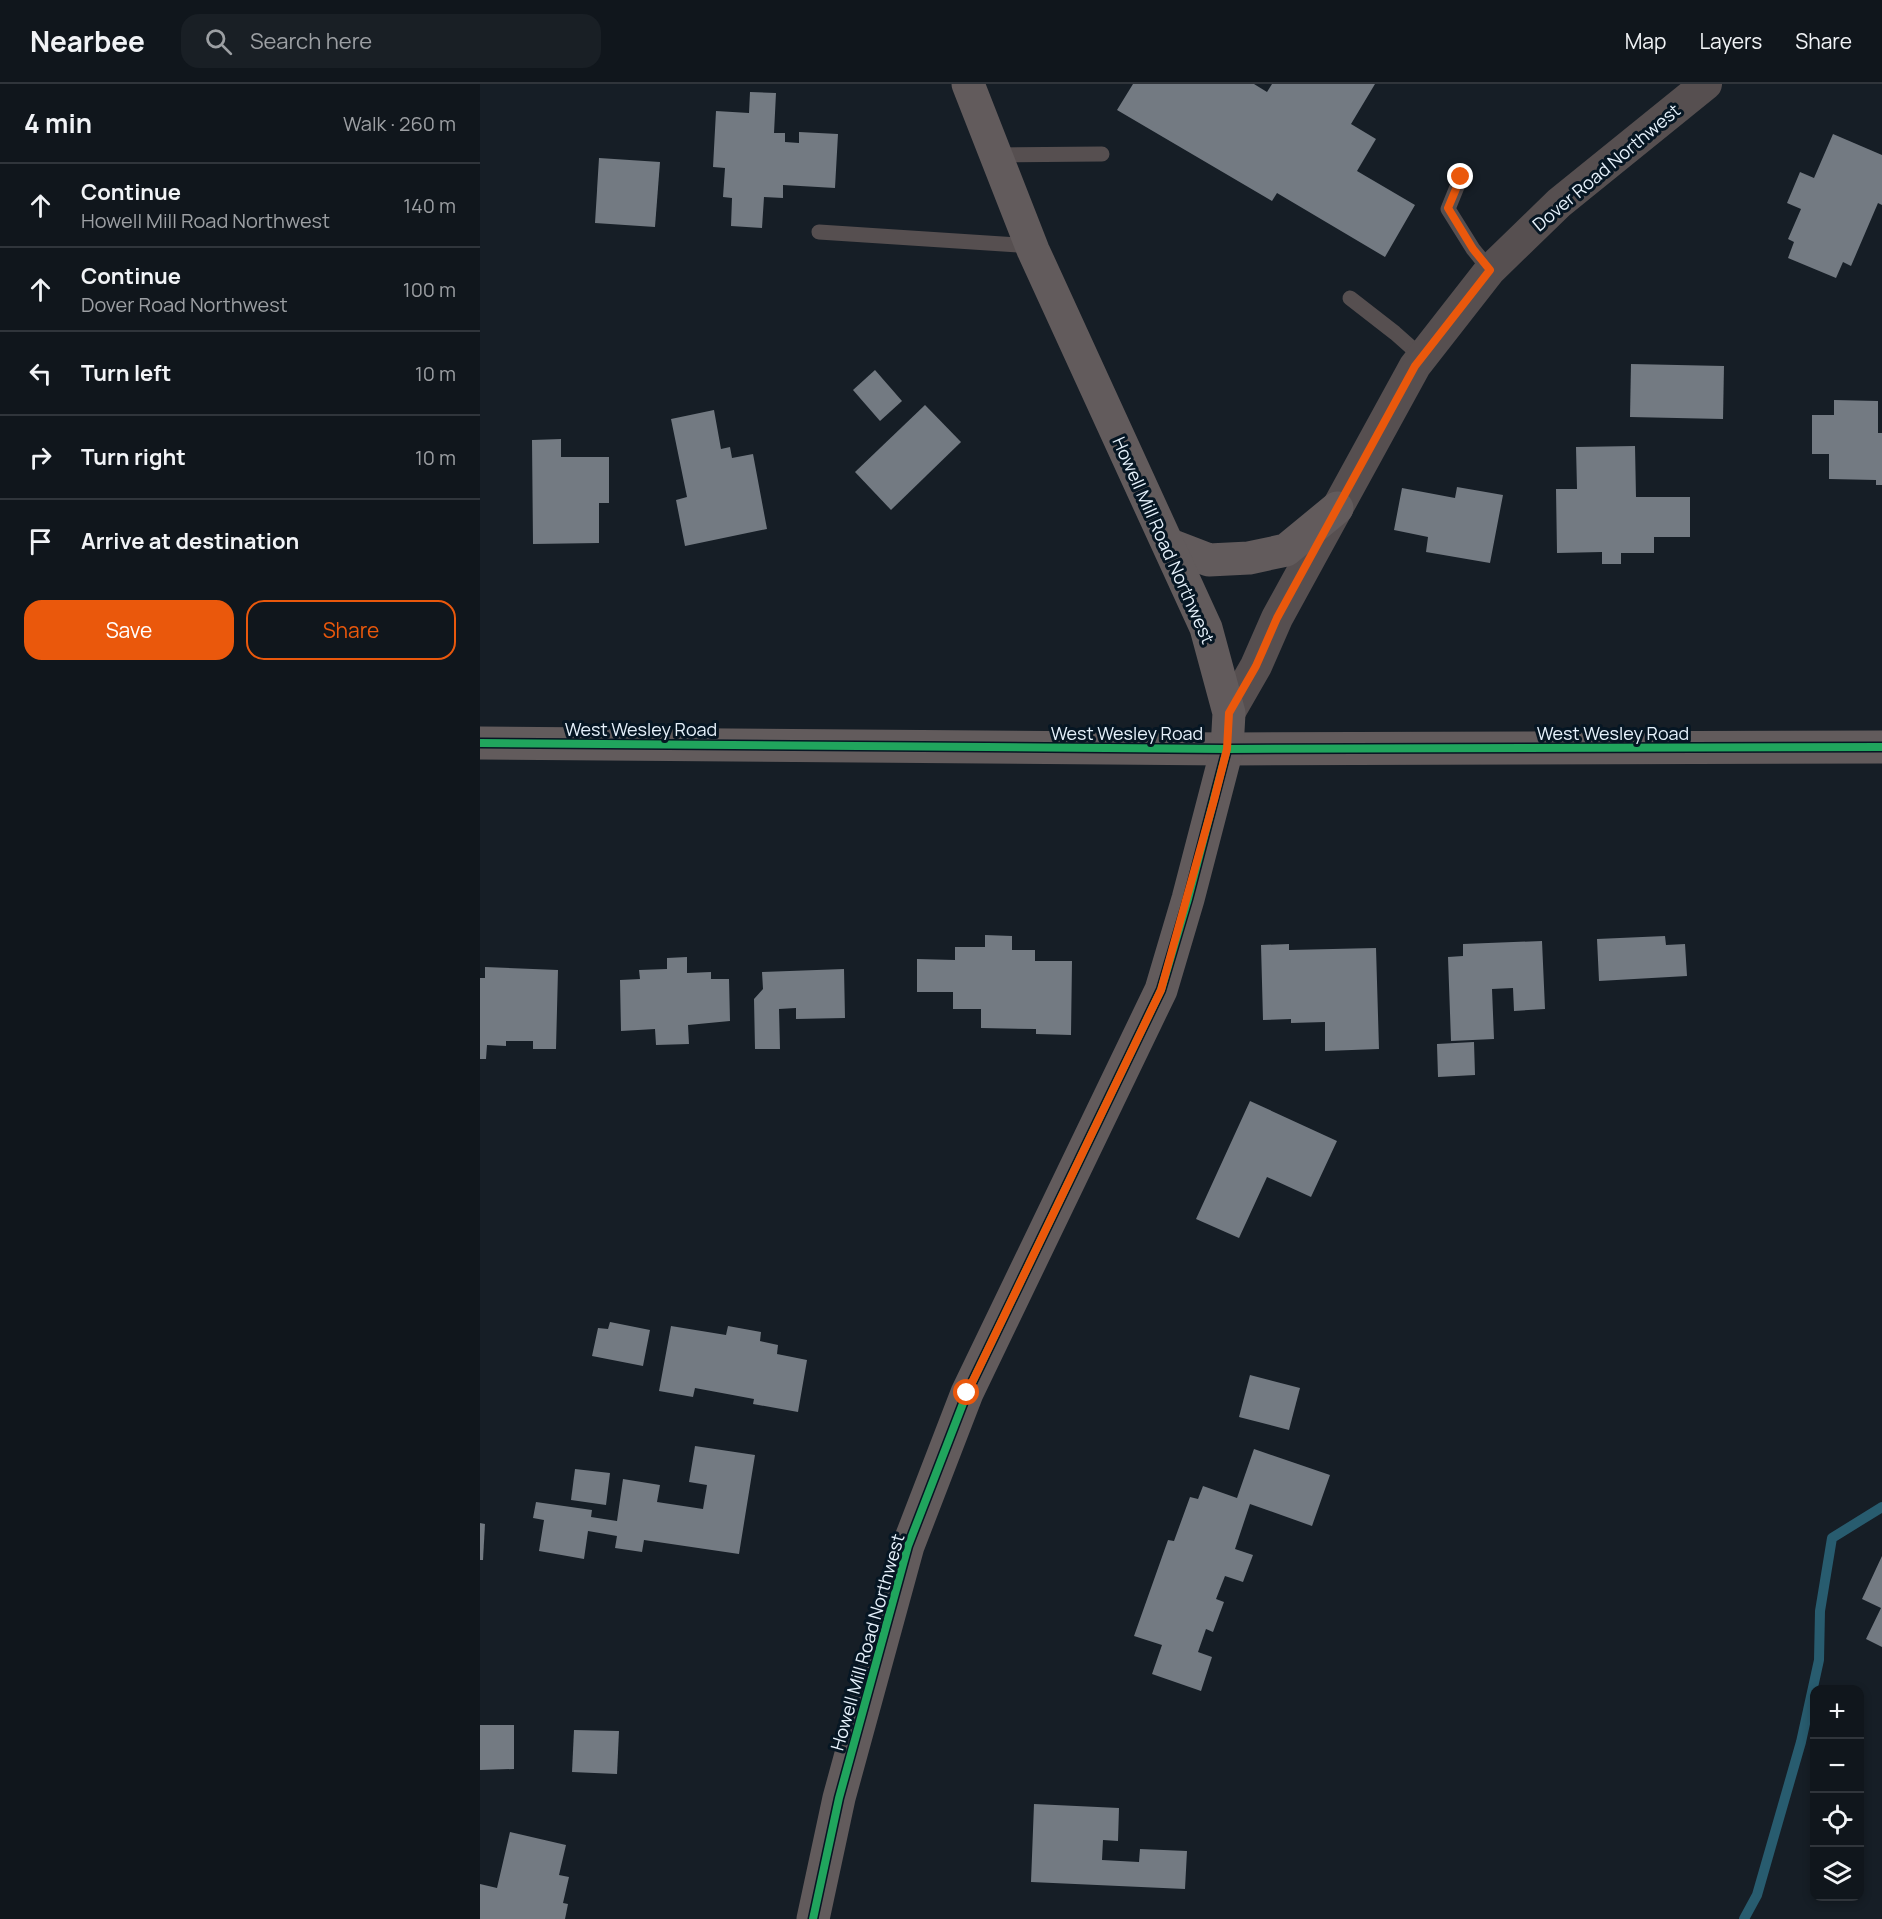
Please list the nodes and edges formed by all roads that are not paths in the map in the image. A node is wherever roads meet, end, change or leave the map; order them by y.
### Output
1 (968, 84) edge
2 (1706, 84) edge
3 (1102, 154) dead end
4 (996, 155) junction
5 (1461, 177) dead end
6 (819, 232) dead end
7 (1032, 246) junction
8 (1490, 270) junction
9 (1350, 298) dead end
10 (1422, 357) junction
11 (1337, 508) junction
12 (1170, 545) junction
13 (1229, 713) junction
14 (480, 743) edge
15 (1882, 747) edge
16 (1227, 749) junction
17 (813, 1919) edge

1 - 4 main road, Howell Mill Road Northwest
2 - 8 street, Dover Road Northwest
3 - 4 lane
4 - 7 main road, Howell Mill Road Northwest
5 - 8 lane
6 - 7 lane
7 - 12 main road, Howell Mill Road Northwest
8 - 10 street, Dover Road Northwest
9 - 10 lane
10 - 11 street, Dover Road Northwest
11 - 12 main road
11 - 13 street, Dover Road Northwest
12 - 13 main road, Howell Mill Road Northwest
13 - 16 main road, Howell Mill Road Northwest
14 - 16 main road, West Wesley Road
15 - 16 main road, West Wesley Road
16 - 17 main road, Howell Mill Road Northwest

